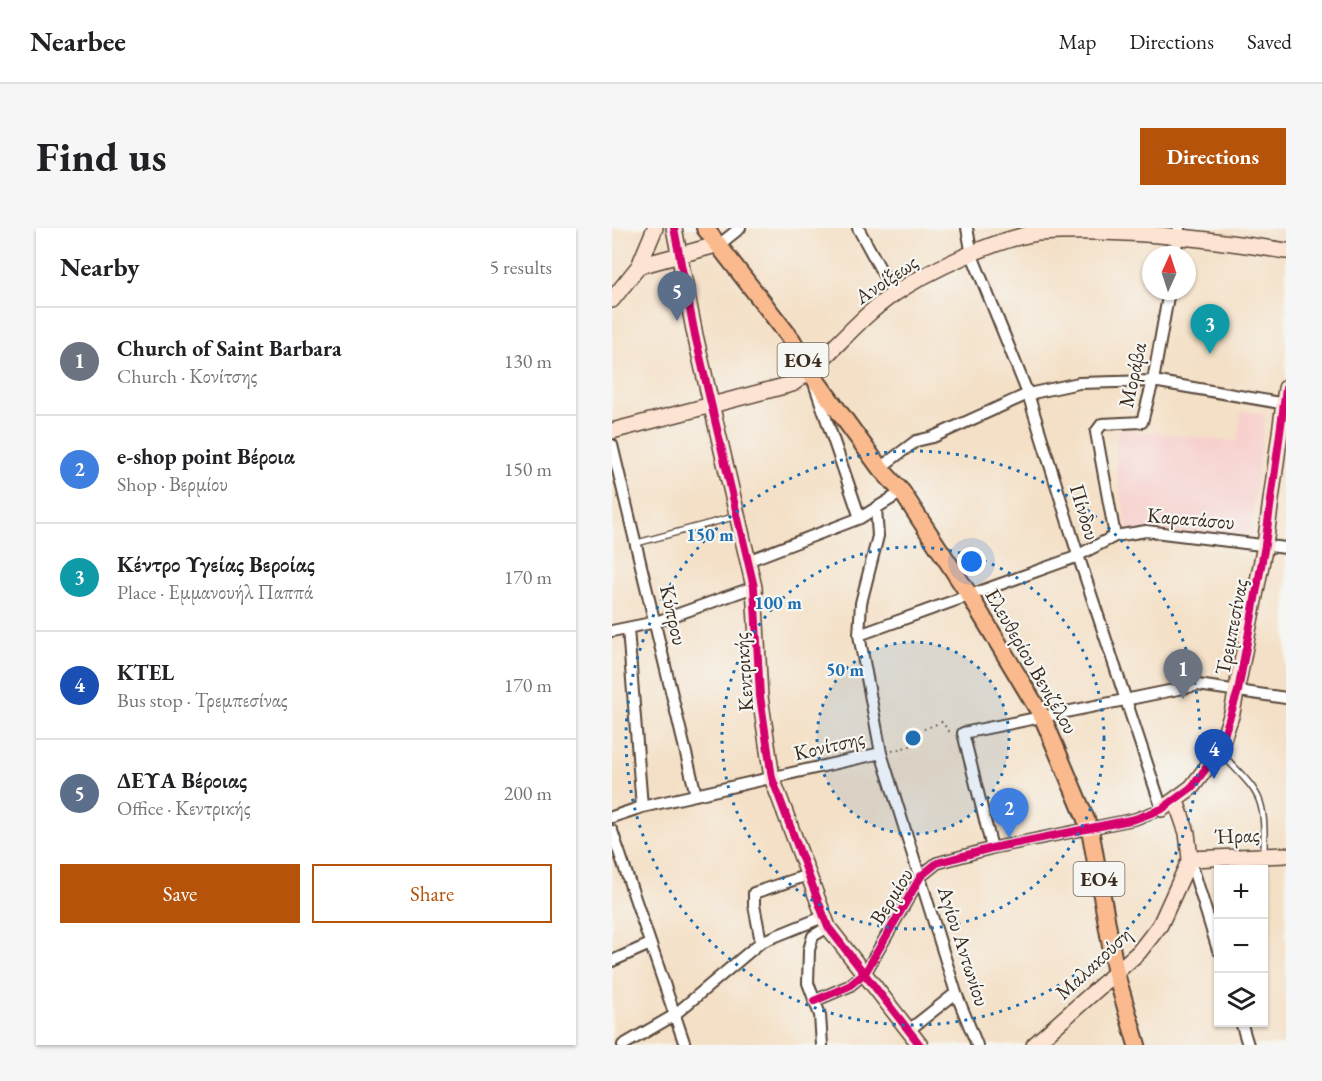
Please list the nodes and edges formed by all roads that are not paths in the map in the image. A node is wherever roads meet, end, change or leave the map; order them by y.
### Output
1 (655, 228) edge
2 (674, 228) edge
3 (705, 228) edge
4 (740, 228) edge
5 (858, 228) edge
6 (967, 228) edge
7 (1069, 229) edge
8 (1179, 231) edge
9 (720, 244) junction
10 (1176, 246) edge
11 (1286, 251) edge
12 (679, 255) junction
13 (972, 255) junction
14 (639, 266) junction
15 (894, 294) junction
16 (612, 300) edge
17 (1167, 300) edge
18 (810, 372) junction
19 (1154, 381) junction
20 (1286, 388) edge
21 (1028, 394) junction
22 (1285, 404) edge
23 (712, 407) junction
24 (612, 431) edge
25 (612, 445) edge
26 (880, 468) junction
27 (902, 492) junction
28 (876, 508) junction
29 (739, 515) junction
30 (860, 518) junction
31 (1115, 536) junction
32 (637, 543) junction
33 (1265, 544) junction
34 (1286, 548) edge
35 (1078, 555) junction
36 (750, 560) junction
37 (754, 587) junction
38 (970, 596) junction
39 (656, 622) junction
40 (628, 629) junction
41 (612, 631) edge
42 (859, 635) junction
43 (1238, 691) junction
44 (1125, 698) junction
45 (1286, 698) edge
46 (1043, 718) junction
47 (1219, 751) junction
48 (881, 753) junction
49 (772, 778) junction
50 (696, 795) junction
51 (1176, 801) junction
52 (642, 807) junction
53 (1162, 809) junction
54 (612, 817) edge
55 (1090, 829) junction
56 (612, 831) edge
57 (992, 848) junction
58 (1264, 854) junction
59 (1286, 855) edge
60 (1190, 859) junction
61 (808, 875) junction
62 (921, 876) junction
63 (826, 922) junction
64 (1214, 937) edge
65 (761, 942) junction
66 (650, 945) junction
67 (612, 961) edge
68 (865, 973) junction
69 (1116, 974) junction
70 (956, 993) junction
71 (814, 1001) junction
72 (674, 1016) junction
73 (1242, 1027) edge
74 (909, 1030) junction
75 (623, 1045) edge
76 (685, 1045) edge
77 (822, 1045) edge
78 (920, 1045) edge
79 (977, 1045) edge
80 (1034, 1045) edge
81 (1137, 1045) edge
82 (1248, 1045) edge

1 - 14 street
2 - 12 street, Κεντρικής
3 - 9 main road, Ελευθερίου Βενιζέλου / ΕΟ4
4 - 9 street
5 - 15 street
6 - 13 street, Πίνδου
7 - 8 street, Ανοίξεως
7 - 13 street, Ανοίξεως
8 - 10 street
8 - 11 street, Ανοίξεως
9 - 12 street
9 - 18 main road, Ελευθερίου Βενιζέλου / ΕΟ4
12 - 14 street
12 - 23 street, Κεντρικής
13 - 15 street, Ανοίξεως
13 - 21 street, Πίνδου
14 - 16 street
15 - 18 street, Ανοίξεως
17 - 19 street, Μοράβα
18 - 23 street, Ανοίξεως
18 - 26 main road, Ελευθερίου Βενιζέλου / ΕΟ4
18 - 30 street
19 - 21 street
19 - 22 street
19 - 31 street, Μοράβα
20 - 22 street, Τρεμπεσίνας
21 - 26 street
21 - 35 street, Πίνδου
22 - 33 street, Τρεμπεσίνας
23 - 24 street, Ανοίξεως
23 - 29 street, Κεντρικής
25 - 32 street, Κύπρου
26 - 27 main road, Ελευθερίου Βενιζέλου / ΕΟ4
27 - 28 street
27 - 38 main road, Ελευθερίου Βενιζέλου / ΕΟ4
28 - 30 street
28 - 42 street, Αγίου Αντωνίου
29 - 32 lane
29 - 36 street, Κεντρικής
30 - 36 street
31 - 33 street, Καρατάσου
31 - 35 street, Καρατάσου
32 - 39 street, Κύπρου
33 - 34 street, Καρατάσου
33 - 43 street, Τρεμπεσίνας
35 - 38 street, Καρατάσου
35 - 44 street, Πίνδου
36 - 37 street, Κεντρικής
37 - 39 street
37 - 49 street, Κεντρικής
38 - 42 street, Καρατάσου
38 - 46 main road, Ελευθερίου Βενιζέλου / ΕΟ4
39 - 40 street
39 - 50 street, Κύπρου
40 - 41 street
40 - 52 street
42 - 48 street, Αγίου Αντωνίου
43 - 44 street
43 - 45 street
43 - 47 street, Τρεμπεσίνας
44 - 46 street
44 - 53 street, Πίνδου
46 - 55 main road, Ελευθερίου Βενιζέλου / ΕΟ4
46 - 57 street
47 - 51 street, Τρεμπεσίνας
47 - 58 lane
48 - 49 street, Κονίτσης
48 - 62 street, Αγίου Αντωνίου
49 - 50 street, Κονίτσης
49 - 61 street, Κεντρικής
50 - 52 street, Κονίτσης
51 - 53 street, Τρεμπεσίνας
51 - 60 street
52 - 54 street, Κονίτσης
53 - 55 street, Τρεμπεσίνας
55 - 57 street, Βερμίου
55 - 69 main road, Ελευθερίου Βενιζέλου / ΕΟ4
56 - 66 street
57 - 62 street, Βερμίου
58 - 59 street, Ήρας
58 - 60 street, Ήρας
60 - 64 street
60 - 69 street, Μαλακούση
61 - 63 street, Κεντρικής
61 - 65 street
62 - 68 street, Βερμίου
62 - 70 street, Αγίου Αντωνίου
63 - 65 street
63 - 68 street, Κεντρικής
63 - 71 street
65 - 72 street
66 - 67 street
66 - 72 street
68 - 71 street, Βερμίου
68 - 74 street, Κεντρικής
69 - 80 street, Μαλακούση
69 - 81 main road, Ελευθερίου Βενιζέλου / ΕΟ4
70 - 74 street
70 - 79 street, Αγίου Αντωνίου
71 - 77 street
72 - 75 street
72 - 76 street
73 - 82 street
74 - 78 street, Κεντρικής

